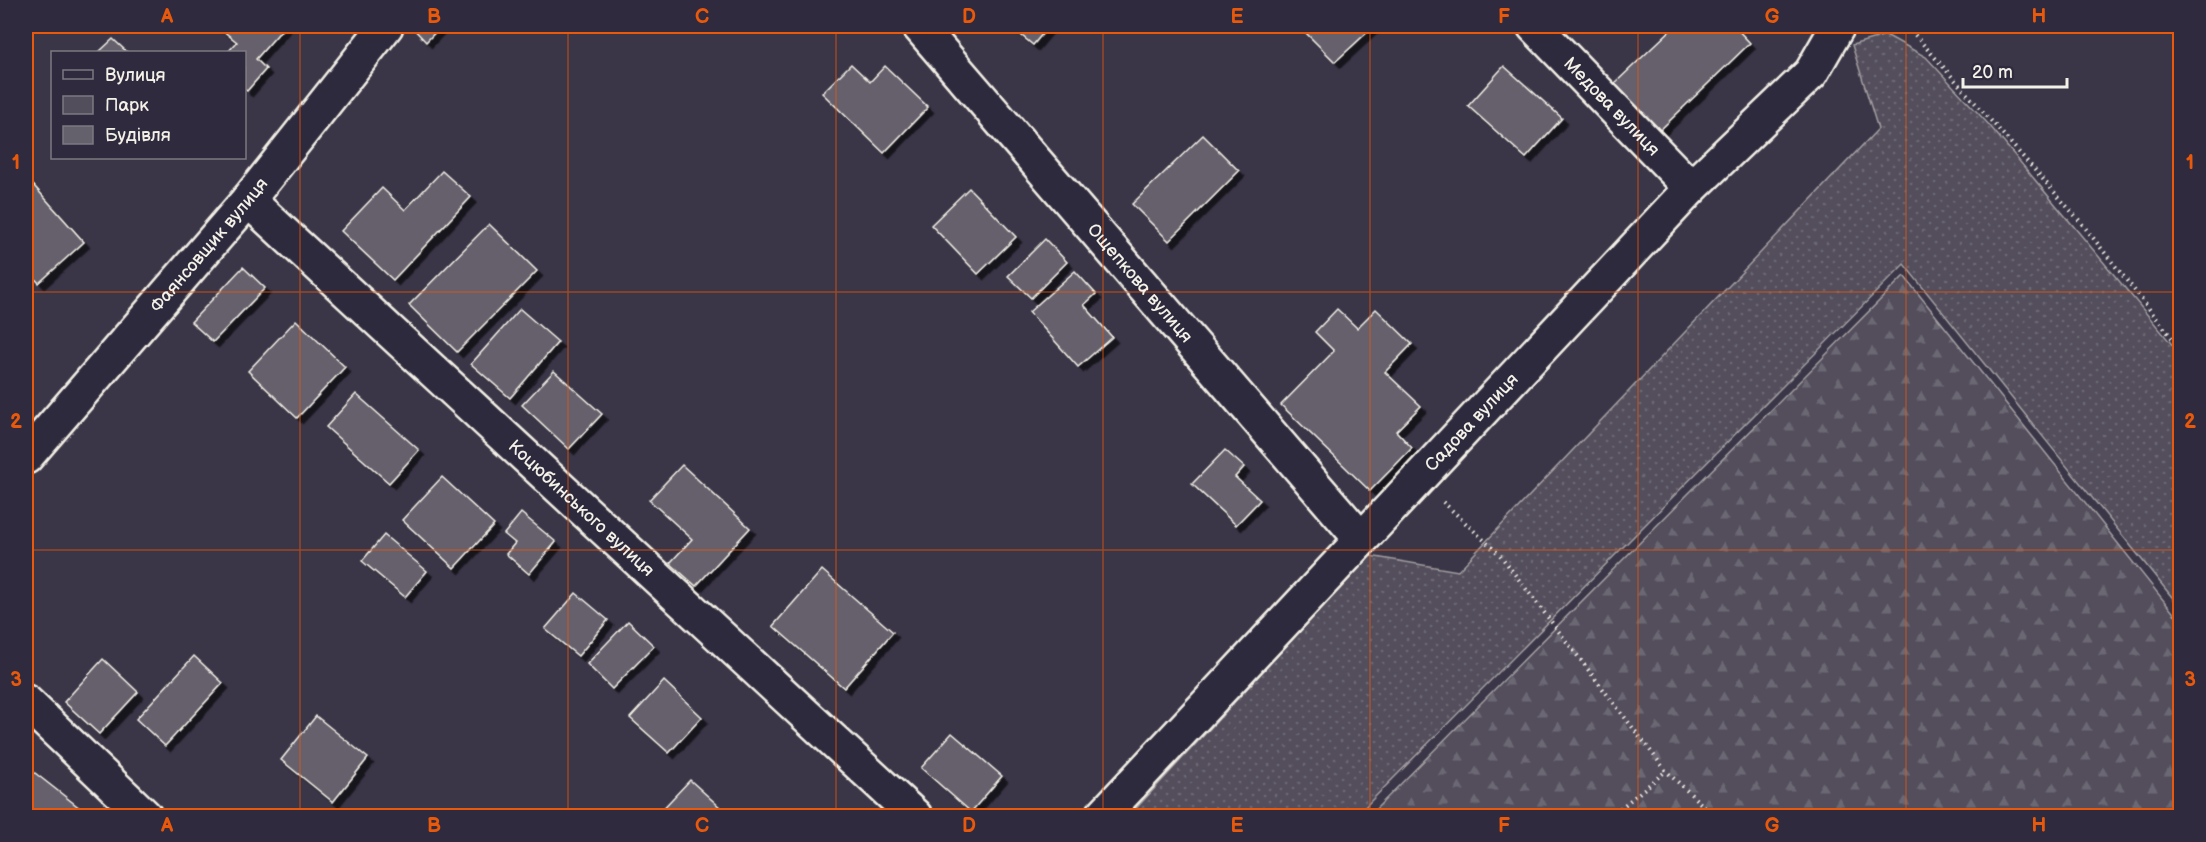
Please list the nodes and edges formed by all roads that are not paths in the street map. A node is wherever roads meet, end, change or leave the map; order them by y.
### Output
1 (386, 26) edge
2 (919, 26) edge
3 (1534, 26) edge
4 (1838, 26) edge
5 (1691, 188) junction
6 (248, 201) junction
7 (26, 457) edge
8 (1361, 539) junction
9 (26, 702) edge
10 (145, 816) edge
11 (915, 816) edge
12 (1102, 816) edge

1 - 6 street, Фаянсовщик вулиця
2 - 8 street, Ощепкова вулиця
3 - 5 street, Медова вулиця
4 - 5 street, Садова вулиця
5 - 8 street, Садова вулиця
6 - 7 street, Фаянсовщик вулиця
6 - 11 street, Коцюбинського вулиця
8 - 12 street, Садова вулиця
9 - 10 street

